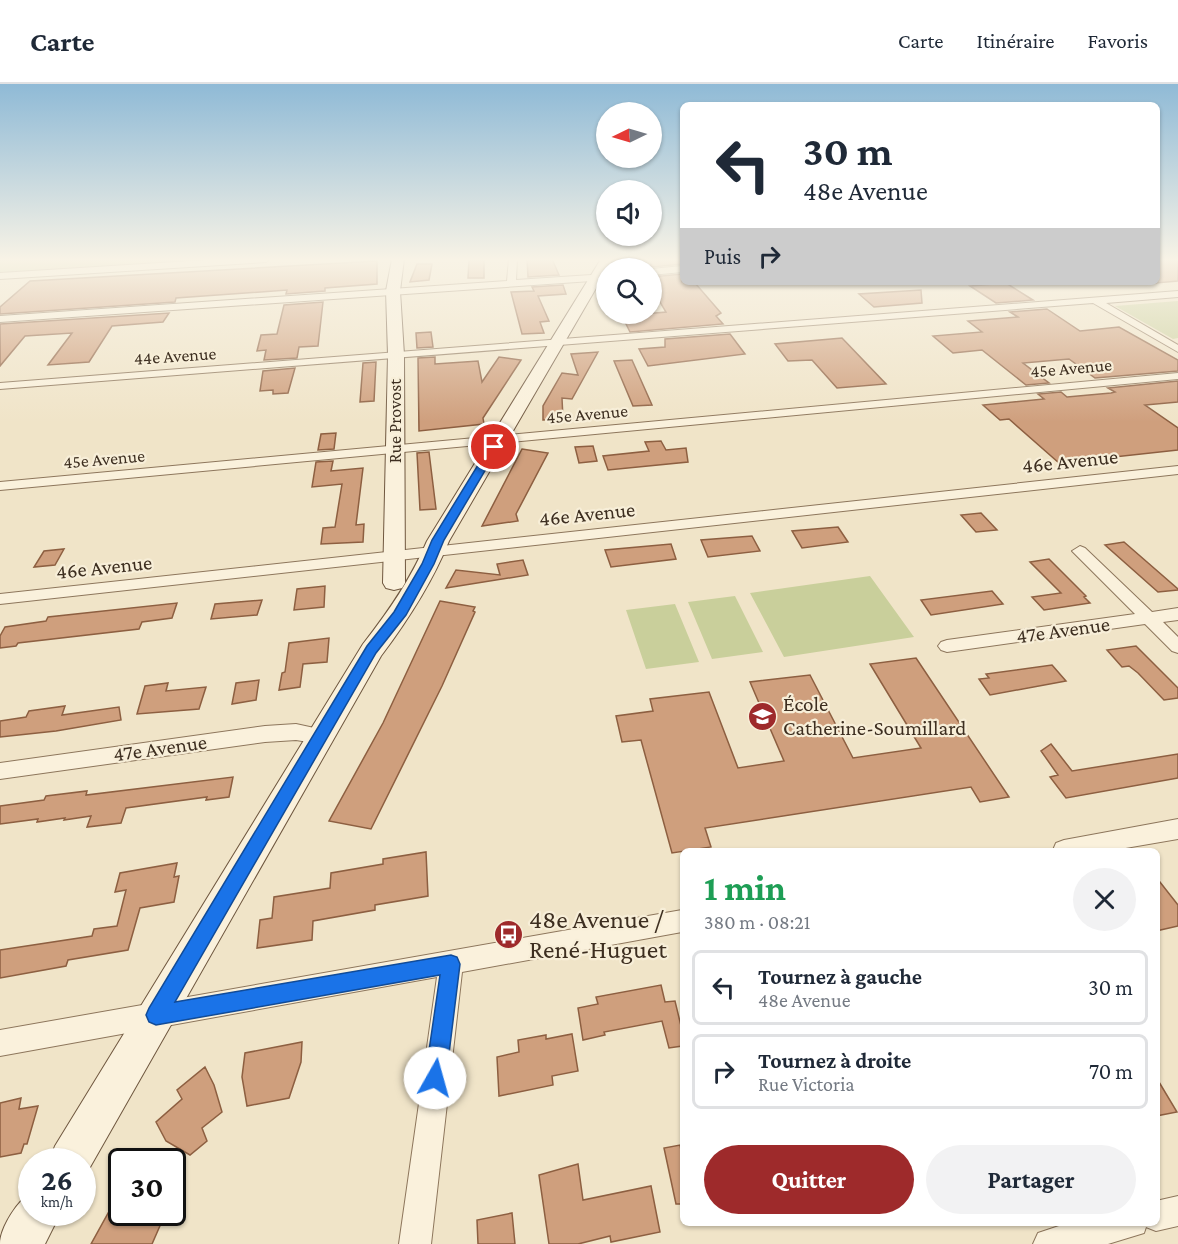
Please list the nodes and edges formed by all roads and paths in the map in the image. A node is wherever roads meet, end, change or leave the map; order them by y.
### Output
1 (82, 313) edge
2 (394, 313) edge
3 (577, 313) edge
4 (940, 313) edge
5 (1117, 313) edge
6 (0, 319) edge
7 (557, 343) junction
8 (1178, 349) edge
9 (396, 355) junction
10 (1178, 376) edge
11 (0, 386) edge
12 (498, 440) junction
13 (395, 451) junction
14 (1178, 470) edge
15 (0, 486) edge
16 (432, 551) junction
17 (1080, 551) dead end
18 (394, 557) junction
19 (394, 584) junction
20 (0, 599) edge
21 (1178, 614) edge
22 (1148, 618) junction
23 (947, 646) dead end
24 (1178, 646) edge
25 (372, 650) junction
26 (321, 736) junction
27 (0, 771) edge
28 (1178, 829) edge
29 (1075, 848) edge
30 (680, 921) edge
31 (451, 964) junction
32 (156, 1015) junction
33 (0, 1043) edge
34 (77, 1148) edge
35 (1178, 1211) edge
36 (1160, 1215) edge
37 (31, 1226) edge
38 (1118, 1226) edge
39 (20, 1244) edge
40 (415, 1244) edge
41 (1049, 1244) edge

1 - 6 street
2 - 9 main road, Rue Provost
3 - 7 main road
4 - 7 street, 44e Avenue
5 - 8 street
7 - 9 street, 44e Avenue
7 - 12 main road
9 - 11 street, 44e Avenue
9 - 13 main road, Rue Provost
10 - 12 street, 45e Avenue
12 - 13 street, 45e Avenue
12 - 16 main road
13 - 15 street, 45e Avenue
13 - 18 main road, Rue Provost
14 - 16 street, 46e Avenue
16 - 18 street, 46e Avenue
16 - 19 main road
16 - 25 main road
17 - 22 street
18 - 19 main road, Rue Provost
18 - 20 street, 46e Avenue
19 - 25 main road
21 - 22 street, 47e Avenue
22 - 23 street, 47e Avenue
22 - 24 street
25 - 26 main road
26 - 27 street, 47e Avenue
26 - 32 main road
28 - 29 street
30 - 31 street
31 - 32 street
31 - 40 street
32 - 33 street
32 - 34 main road
35 - 36 street
37 - 39 main road
38 - 41 street

